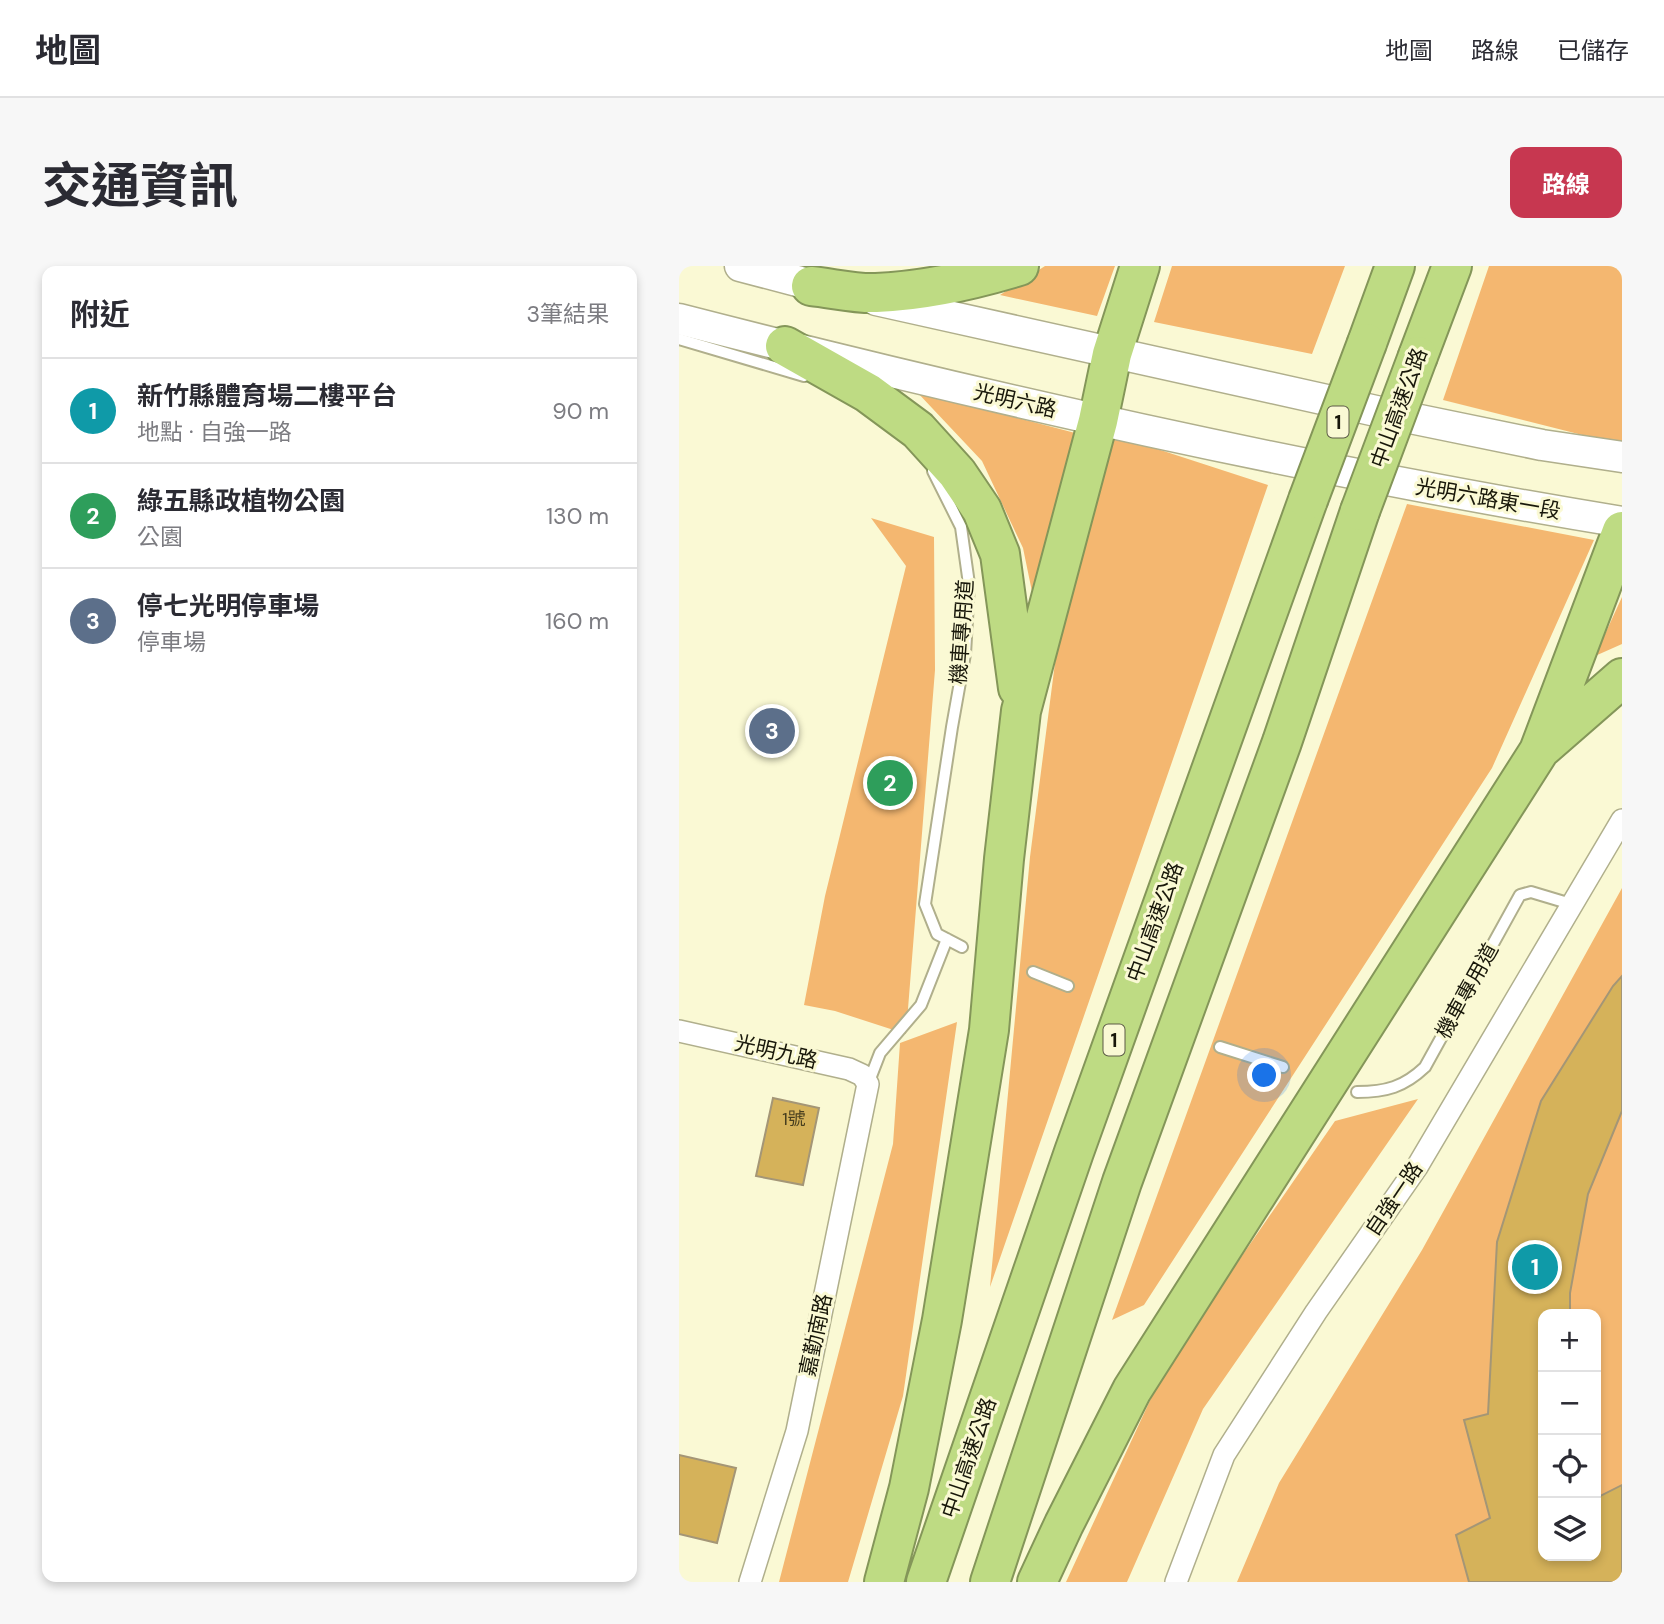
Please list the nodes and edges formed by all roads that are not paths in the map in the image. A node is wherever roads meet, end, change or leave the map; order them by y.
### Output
1 (740, 266) edge
2 (1019, 266) edge
3 (1140, 266) edge
4 (1395, 266) edge
5 (1452, 266) edge
6 (811, 286) junction
7 (679, 318) edge
8 (679, 339) edge
9 (785, 346) junction
10 (1112, 354) junction
11 (814, 381) dead end
12 (846, 394) dead end
13 (1098, 421) junction
14 (890, 424) dead end
15 (1622, 457) edge
16 (924, 460) dead end
17 (1357, 493) junction
18 (1622, 523) edge
19 (1622, 531) edge
20 (1622, 678) edge
21 (1021, 711) junction
22 (1539, 751) junction
23 (1622, 820) edge
24 (1571, 904) junction
25 (947, 939) junction
26 (962, 947) dead end
27 (1033, 972) dead end
28 (1067, 986) dead end
29 (679, 1031) edge
30 (1220, 1047) dead end
31 (1283, 1067) dead end
32 (868, 1084) junction
33 (1357, 1092) dead end
34 (750, 1582) edge
35 (884, 1582) edge
36 (926, 1582) edge
37 (990, 1582) edge
38 (1037, 1582) edge
39 (1176, 1582) edge

1 - 6 main road
2 - 6 highway
3 - 10 highway
4 - 36 highway, 中山高速公路 / 1, bridge
5 - 17 highway, 中山高速公路, bridge
6 - 10 main road
7 - 9 main road, 光明六路
8 - 11 lane
9 - 13 main road, 光明六路
9 - 21 highway
10 - 13 highway
10 - 15 main road
12 - 14 lane
13 - 17 main road, 光明六路
13 - 21 highway
16 - 25 lane, 機車專用道
17 - 18 main road, 光明六路東一段
17 - 37 highway, 中山高速公路
19 - 22 highway
20 - 22 highway
21 - 35 highway
22 - 38 highway
23 - 24 street, 自強一路
24 - 33 lane, 機車專用道
24 - 39 street, 自強一路
25 - 26 lane, 機車專用道
25 - 32 lane
27 - 28 lane
29 - 32 street, 光明九路
30 - 31 lane
32 - 34 street, 嘉勤南路

